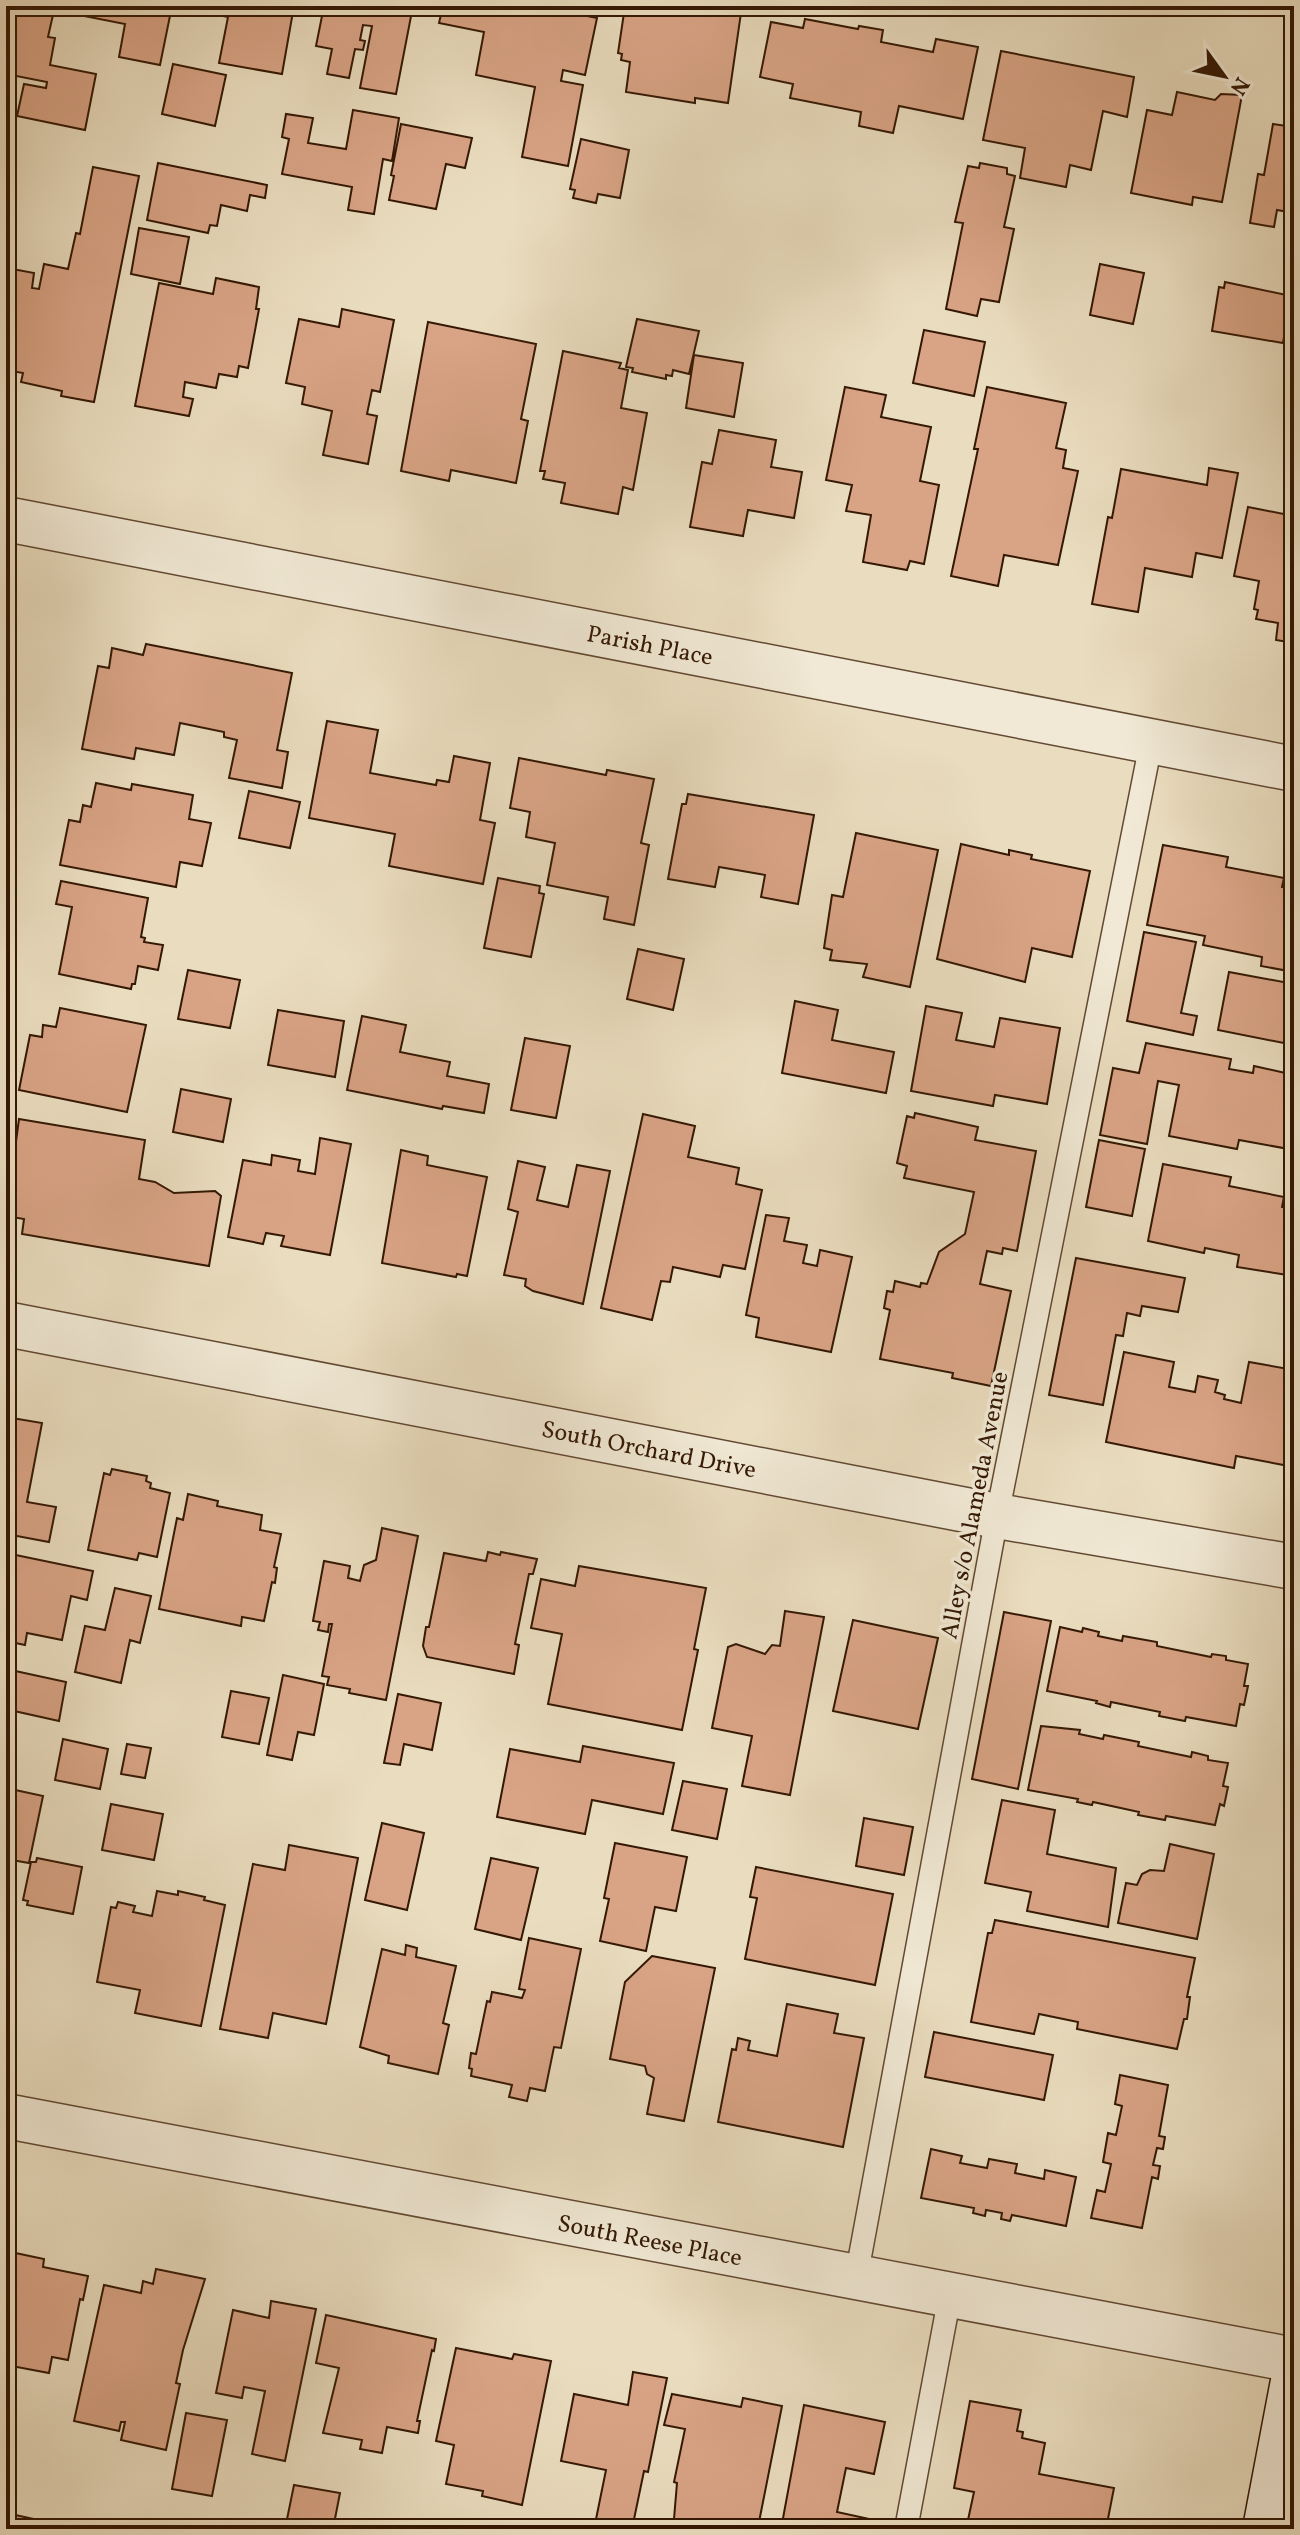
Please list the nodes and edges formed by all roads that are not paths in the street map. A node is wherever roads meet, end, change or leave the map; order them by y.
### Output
1 (6, 519) edge
2 (1151, 743) junction
3 (1294, 769) edge
4 (6, 1324) edge
5 (997, 1516) junction
6 (1294, 1567) edge
7 (6, 2116) edge
8 (856, 2278) junction
9 (950, 2295) junction
10 (1294, 2360) edge
11 (1294, 2376) edge
12 (906, 2529) edge
13 (1265, 2529) edge

1 - 2 street, Parish Place
2 - 3 street, Parish Place
2 - 5 lane, Alley s/o Alameda Avenue
4 - 5 street, South Orchard Drive
5 - 6 street, South Orchard Drive
5 - 8 lane, Alley s/o Alameda Avenue
7 - 8 street, South Reese Place
8 - 9 street, South Reese Place
9 - 10 street, South Reese Place
9 - 12 lane
11 - 13 street

